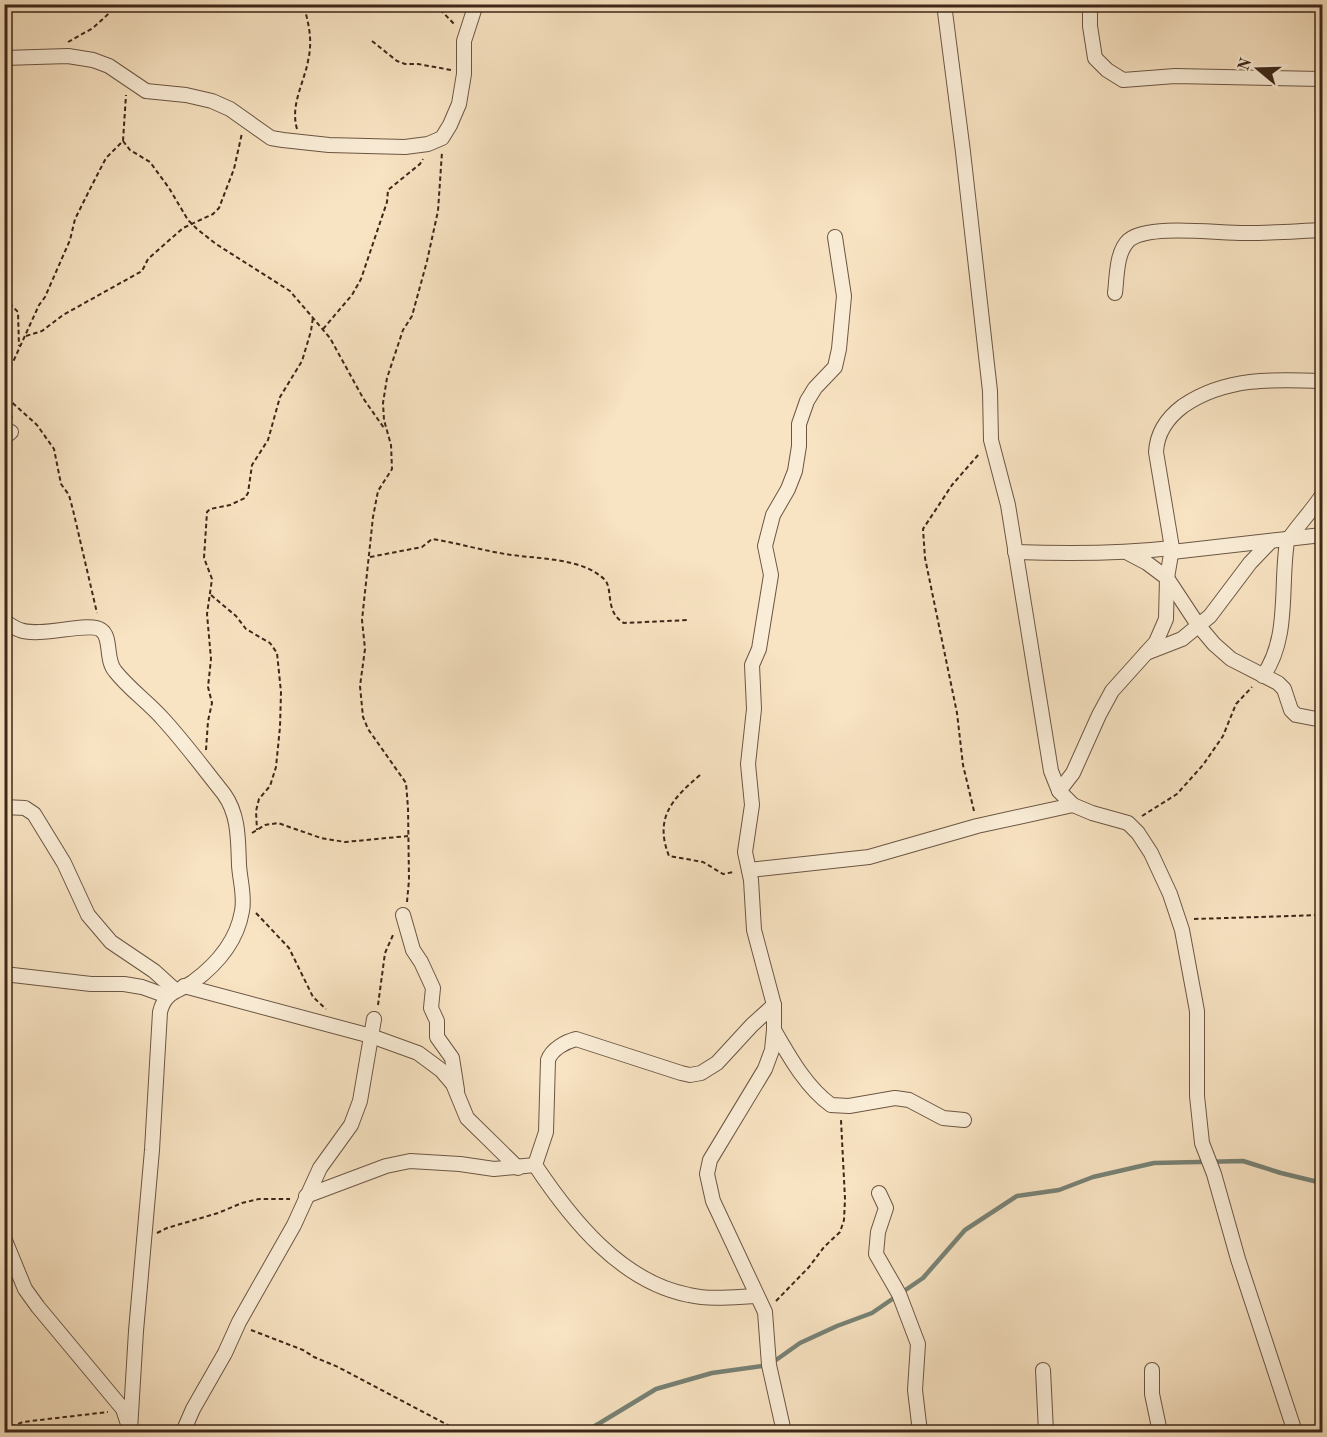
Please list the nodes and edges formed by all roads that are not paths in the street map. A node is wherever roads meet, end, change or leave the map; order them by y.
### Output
1 (476, 4) edge
2 (944, 4) edge
3 (1090, 4) edge
4 (4, 58) edge
5 (1323, 79) edge
6 (1323, 230) edge
7 (835, 237) dead end
8 (1115, 293) dead end
9 (1323, 381) edge
10 (1323, 495) edge
11 (1323, 534) edge
12 (1288, 539) junction
13 (1271, 541) junction
14 (1172, 550) junction
15 (1015, 552) junction
16 (1128, 553) junction
17 (1167, 578) junction
18 (4, 621) edge
19 (1198, 625) junction
20 (1145, 654) junction
21 (1263, 676) junction
22 (1323, 720) edge
23 (1059, 791) junction
24 (1073, 805) junction
25 (4, 807) edge
26 (749, 870) junction
27 (403, 915) road end
28 (4, 974) edge
29 (176, 991) junction
30 (774, 1005) junction
31 (374, 1019) road end
32 (774, 1030) junction
33 (371, 1036) junction
34 (459, 1098) junction
35 (963, 1120) dead end
36 (535, 1165) junction
37 (518, 1168) junction
38 (879, 1193) dead end
39 (306, 1196) junction
40 (4, 1238) edge
41 (757, 1296) junction
42 (1042, 1370) dead end
43 (1152, 1370) dead end
44 (131, 1431) edge
45 (183, 1432) edge
46 (784, 1432) edge
47 (920, 1432) edge
48 (1046, 1432) edge
49 (1160, 1432) edge
50 (1295, 1432) edge

1 - 4 street
2 - 15 street
3 - 5 street
6 - 8 street
7 - 26 street
9 - 14 street
10 - 12 street
11 - 12 street
12 - 13 street
12 - 21 street
13 - 14 street
13 - 19 street
14 - 16 street
14 - 17 street
15 - 16 street
15 - 23 street
16 - 17 street
17 - 19 street
17 - 20 street
18 - 29 street
19 - 20 street
19 - 21 street
20 - 23 street
21 - 22 street
23 - 24 street
24 - 26 street
24 - 50 street
25 - 29 street
26 - 30 street
27 - 34 street
28 - 29 street
29 - 33 street
29 - 44 street
30 - 32 street
30 - 36 street
31 - 33 street
32 - 35 street
32 - 41 street
33 - 34 street
33 - 39 street
34 - 37 street
36 - 37 street
36 - 41 street
37 - 39 street
38 - 47 street
39 - 45 street
40 - 44 street
41 - 46 street
42 - 48 street
43 - 49 street

